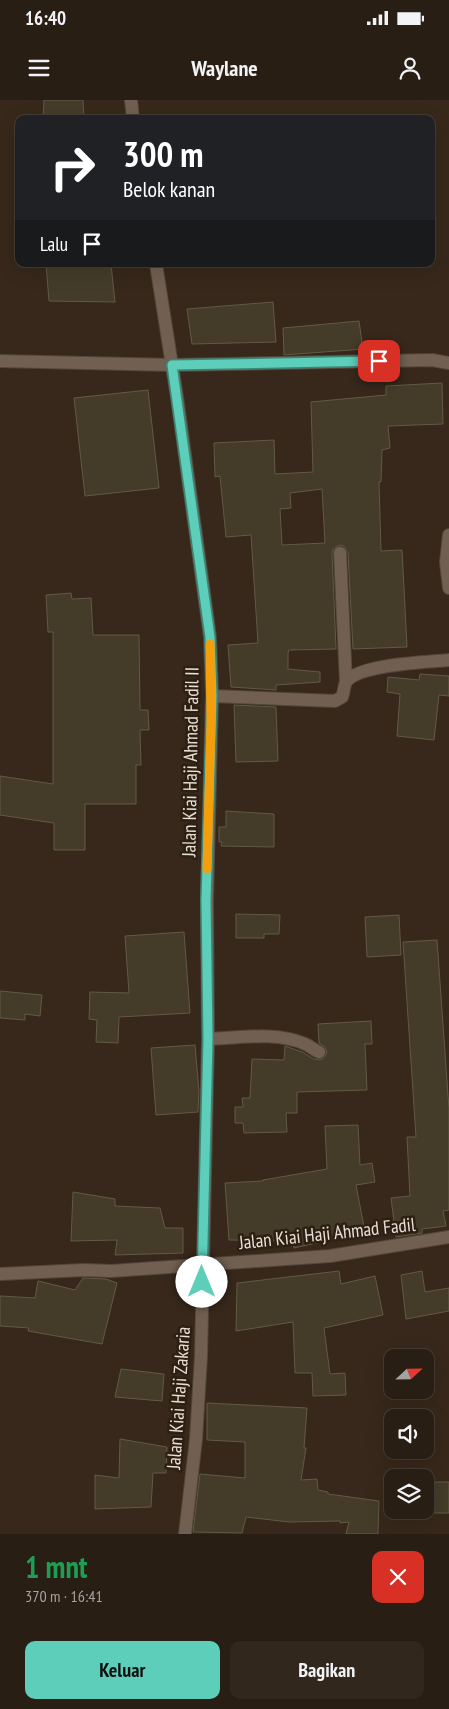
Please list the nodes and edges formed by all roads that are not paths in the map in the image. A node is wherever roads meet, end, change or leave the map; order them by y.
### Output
1 (130, 100) edge
2 (132, 115) edge
3 (156, 267) edge
4 (0, 361) edge
5 (449, 363) edge
6 (172, 365) junction
7 (449, 534) edge
8 (340, 553) dead end
9 (449, 588) edge
10 (449, 660) edge
11 (346, 682) junction
12 (212, 696) junction
13 (208, 1039) junction
14 (319, 1052) dead end
15 (449, 1237) edge
16 (202, 1265) junction
17 (0, 1274) edge
18 (185, 1534) edge

1 - 2 street
3 - 6 street, Jalan Kiai Haji Ahmad Fadil II
4 - 6 street
5 - 6 street
6 - 12 street, Jalan Kiai Haji Ahmad Fadil II
7 - 9 street
8 - 11 street
10 - 11 street
11 - 12 street
12 - 13 street, Jalan Kiai Haji Ahmad Fadil II
13 - 14 street
13 - 16 street, Jalan Kiai Haji Ahmad Fadil II
15 - 16 street, Jalan Kiai Haji Ahmad Fadil
16 - 17 street, Jalan Kiai Haji Ahmad Fadil
16 - 18 street, Jalan Kiai Haji Zakaria

